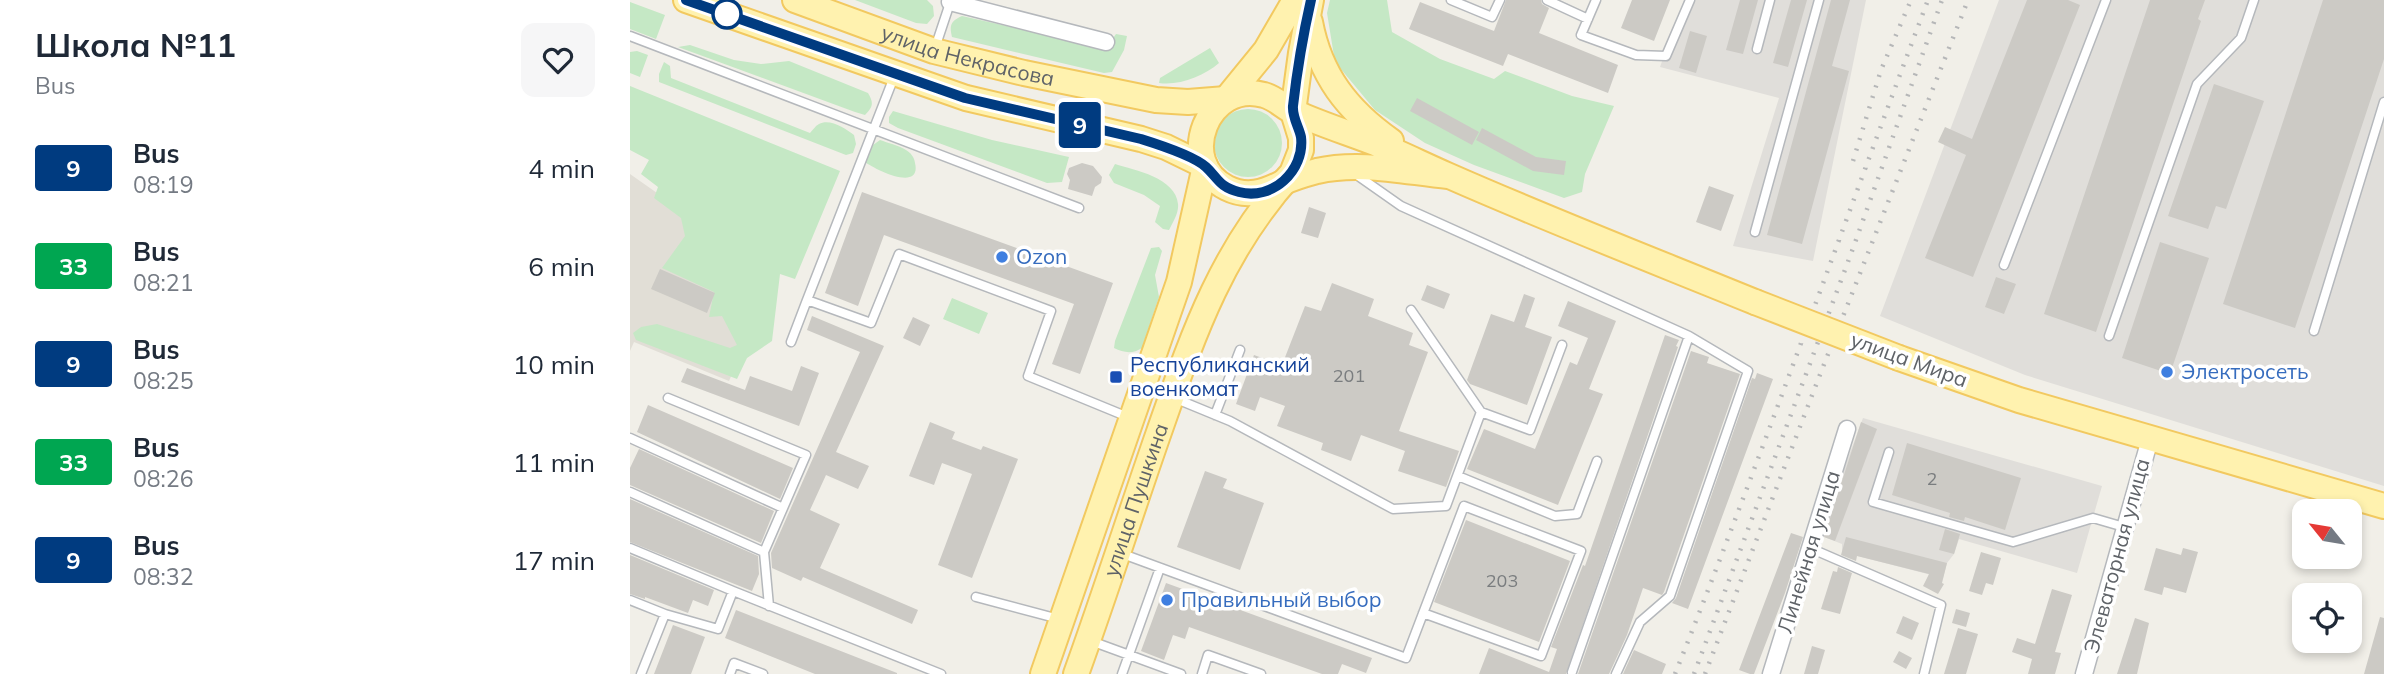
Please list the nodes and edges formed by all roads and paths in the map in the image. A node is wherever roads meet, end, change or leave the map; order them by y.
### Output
1 (686, 0) edge
2 (795, 0) edge
3 (1451, 0) edge
4 (1500, 0) edge
5 (1547, 0) edge
6 (1595, 0) edge
7 (1690, 0) edge
8 (1770, 0) edge
9 (1819, 0) edge
10 (2106, 0) edge
11 (2254, 0) edge
12 (948, 1) edge
13 (1305, 5) edge
14 (1588, 19) junction
15 (630, 36) edge
16 (1106, 42) dead end
17 (1757, 49) dead end
18 (934, 51) junction
19 (895, 75) junction
20 (1226, 99) junction
21 (2384, 102) edge
22 (1293, 112) junction
23 (874, 129) junction
24 (1205, 166) junction
25 (1346, 168) junction
26 (1448, 176) junction
27 (1283, 182) junction
28 (1079, 208) dead end
29 (1755, 232) dead end
30 (2004, 265) dead end
31 (807, 300) junction
32 (1410, 310) dead end
33 (2314, 331) dead end
34 (1689, 336) junction
35 (2109, 336) dead end
36 (791, 342) dead end
37 (1562, 345) dead end
38 (1240, 350) dead end
39 (1171, 397) junction
40 (668, 398) dead end
41 (1481, 412) junction
42 (1215, 415) junction
43 (1133, 419) junction
44 (1847, 429) dead end
45 (630, 438) edge
46 (2150, 439) junction
47 (1889, 452) dead end
48 (1597, 461) dead end
49 (1458, 476) junction
50 (630, 492) edge
51 (2384, 506) edge
52 (782, 508) junction
53 (2124, 527) junction
54 (630, 548) edge
55 (1810, 548) junction
56 (1118, 551) junction
57 (764, 552) junction
58 (1160, 568) junction
59 (733, 591) junction
60 (976, 597) dead end
61 (630, 600) edge
62 (769, 606) junction
63 (1423, 613) junction
64 (665, 614) junction
65 (1062, 620) junction
66 (1088, 640) junction
67 (1129, 654) junction
68 (917, 670) edge
69 (1572, 672) edge
70 (641, 674) edge
71 (730, 674) edge
72 (763, 674) edge
73 (941, 674) edge
74 (1043, 674) edge
75 (1076, 674) edge
76 (1122, 674) edge
77 (1181, 674) edge
78 (1202, 674) edge
79 (1261, 674) edge
80 (1616, 674) edge
81 (1771, 674) edge
82 (1924, 674) edge
83 (2084, 674) edge

1 - 19 main road, улица Некрасова
2 - 18 main road, улица Некрасова
3 - 4 lane
5 - 14 lane
6 - 14 lane
7 - 14 lane
8 - 17 lane
9 - 29 lane
10 - 30 lane
11 - 35 lane
12 - 16 street
12 - 18 lane
13 - 20 main road
13 - 22 main road
13 - 26 main road
15 - 23 lane
18 - 20 main road, улица Некрасова
19 - 23 lane
19 - 24 main road, улица Некрасова
20 - 22 main road
20 - 24 main road
21 - 33 lane
22 - 26 main road
22 - 27 main road
23 - 28 lane
23 - 31 lane
24 - 27 main road
24 - 43 main road, улица Пушкина
25 - 26 main road
25 - 27 main road
25 - 34 lane
26 - 46 main road, улица Мира, bridge
27 - 39 main road, улица Пушкина
31 - 36 lane
31 - 43 lane
32 - 41 lane
34 - 69 lane
34 - 80 lane
37 - 41 lane
38 - 42 lane
39 - 42 lane
39 - 56 main road, улица Пушкина
40 - 52 lane
41 - 49 lane
42 - 49 lane
43 - 65 main road, улица Пушкина
44 - 55 street, Линейная улица
45 - 52 lane
46 - 51 main road, улица Мира
46 - 53 street, Элеваторная улица
47 - 53 lane
48 - 49 lane
50 - 57 lane
52 - 57 lane
53 - 83 street, Элеваторная улица
54 - 59 lane
55 - 81 street, Линейная улица
55 - 82 lane
56 - 58 lane
56 - 66 main road, улица Пушкина
57 - 62 lane
58 - 63 lane
58 - 67 lane
59 - 62 lane
59 - 64 lane
60 - 65 lane
61 - 64 lane
62 - 68 lane
63 - 63 lane
64 - 70 lane
65 - 74 main road, улица Пушкина
66 - 67 lane
66 - 75 main road, улица Пушкина
67 - 76 lane
67 - 77 lane
68 - 73 lane
71 - 72 lane
78 - 79 lane

